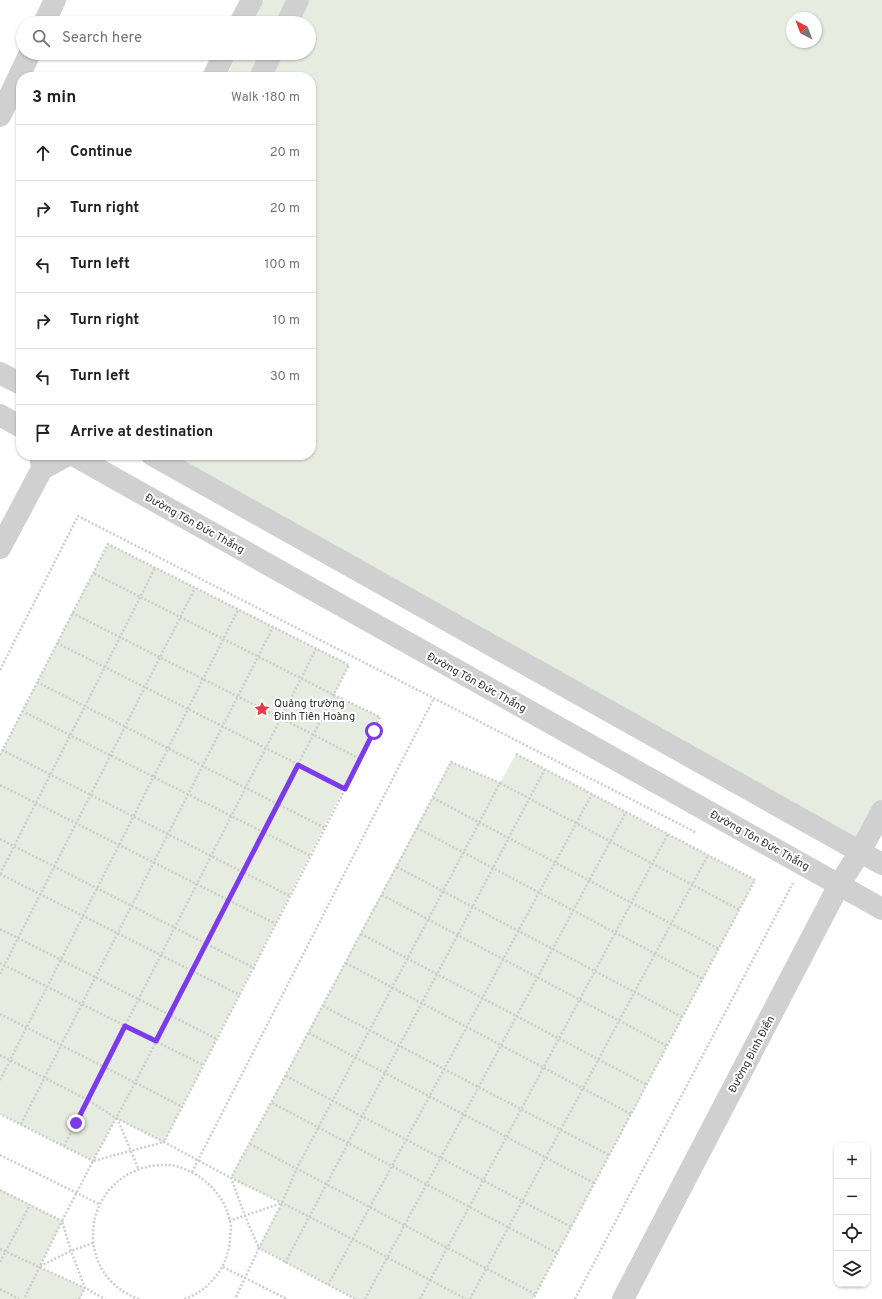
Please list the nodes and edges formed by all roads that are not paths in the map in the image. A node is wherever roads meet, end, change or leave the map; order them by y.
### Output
1 (55, 0) edge
2 (252, 0) edge
3 (298, 0) edge
4 (47, 16) edge
5 (244, 16) edge
6 (290, 16) edge
7 (27, 60) edge
8 (222, 60) edge
9 (268, 60) edge
10 (21, 72) edge
11 (216, 72) edge
12 (262, 72) edge
13 (16, 82) edge
14 (0, 116) edge
15 (0, 373) edge
16 (16, 381) edge
17 (0, 416) edge
18 (16, 424) edge
19 (82, 460) edge
20 (161, 460) edge
21 (41, 462) edge
22 (0, 548) edge
23 (882, 811) edge
24 (860, 852) junction
25 (882, 864) edge
26 (839, 885) junction
27 (882, 909) edge
28 (623, 1299) edge

1 - 4 street
2 - 5 street
3 - 6 street
7 - 10 street
8 - 11 street
9 - 12 street
13 - 14 street
15 - 16 street
17 - 18 street
19 - 26 street, Đường Tôn Đức Thắng
20 - 24 street
21 - 22 street
23 - 24 street, Đường Đinh Điền
24 - 25 street
24 - 26 street, Đường Đinh Điền
26 - 27 street, Đường Tôn Đức Thắng
26 - 28 street, Đường Đinh Điền

